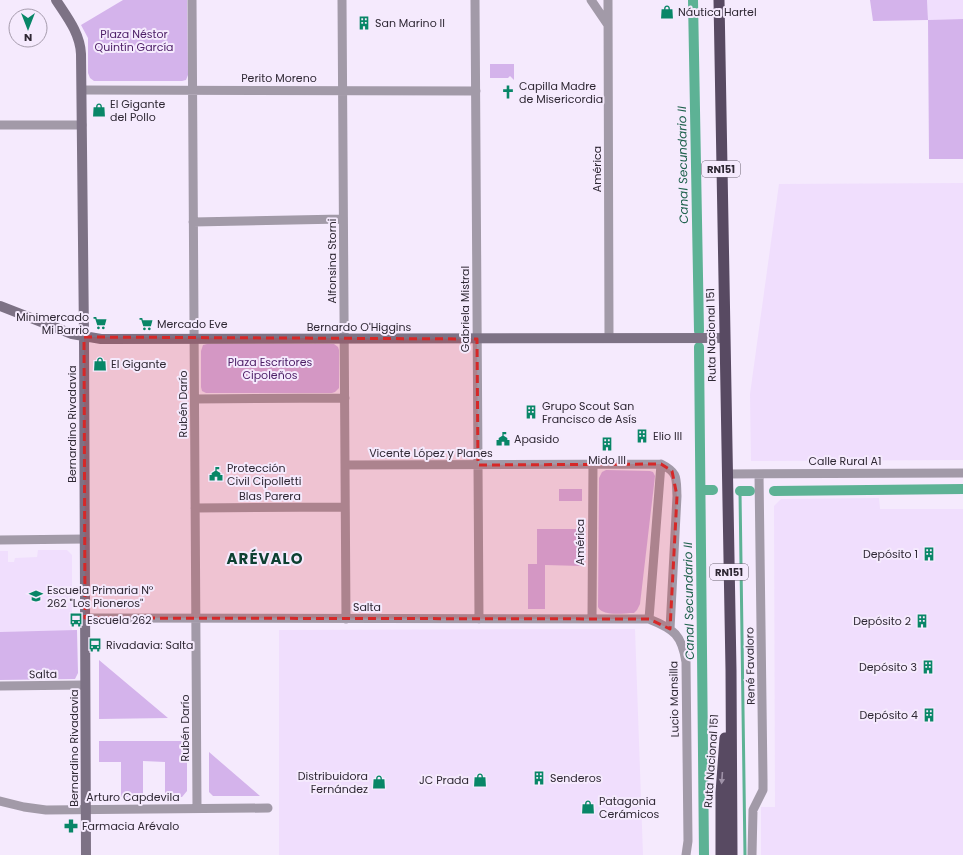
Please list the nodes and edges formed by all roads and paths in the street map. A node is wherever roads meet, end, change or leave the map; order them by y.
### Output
1 (56, 0) edge
2 (192, 0) edge
3 (342, 0) edge
4 (475, 0) edge
5 (591, 0) edge
6 (608, 0) edge
7 (719, 0) edge
8 (608, 25) junction
9 (82, 90) junction
10 (192, 90) junction
11 (342, 90) junction
12 (476, 91) junction
13 (0, 125) edge
14 (82, 125) junction
15 (343, 219) junction
16 (193, 222) junction
17 (0, 306) edge
18 (84, 337) junction
19 (609, 338) junction
20 (724, 338) junction
21 (194, 339) junction
22 (344, 339) junction
23 (477, 339) junction
24 (345, 398) junction
25 (195, 399) junction
26 (593, 464) junction
27 (661, 464) junction
28 (345, 465) junction
29 (478, 465) junction
30 (963, 472) edge
31 (727, 474) junction
32 (759, 474) junction
33 (345, 507) junction
34 (195, 508) junction
35 (85, 539) junction
36 (0, 540) edge
37 (85, 618) junction
38 (196, 618) junction
39 (346, 618) junction
40 (479, 619) junction
41 (592, 619) junction
42 (649, 619) junction
43 (670, 629) junction
44 (730, 670) junction
45 (85, 685) junction
46 (0, 686) edge
47 (0, 801) edge
48 (197, 808) junction
49 (268, 808) dead end
50 (86, 809) junction
51 (86, 855) edge
52 (686, 855) edge
53 (721, 855) edge
54 (732, 855) edge
55 (752, 855) edge

1 - 9 main road, Bernardino Rivadavia
2 - 10 street, Rubén Darío
3 - 11 street, Alfonsina Storni
4 - 12 street, Gabriela Mistral
5 - 8 street
6 - 8 street, América
7 - 20 highway, Ruta Nacional 151 / RN151
8 - 19 street, América
9 - 10 street, Perito Moreno
9 - 14 main road, Bernardino Rivadavia
10 - 11 street, Perito Moreno
10 - 16 street, Rubén Darío
11 - 12 street, Perito Moreno
11 - 15 street, Alfonsina Storni
12 - 23 street, Gabriela Mistral
13 - 14 street
14 - 18 main road, Bernardino Rivadavia
15 - 16 street
15 - 22 street, Alfonsina Storni
16 - 21 street, Rubén Darío
17 - 18 main road, Bernardo O'Higgins
18 - 21 main road, Bernardo O'Higgins
18 - 35 main road, Bernardino Rivadavia
19 - 20 main road, Bernardo O'Higgins
19 - 23 main road, Bernardo O'Higgins
20 - 31 highway, Ruta Nacional 151 / RN151
21 - 22 main road, Bernardo O'Higgins
21 - 25 street, Rubén Darío
22 - 23 main road, Bernardo O'Higgins
22 - 24 street, Alfonsina Storni
23 - 29 street, Gabriela Mistral
24 - 25 street
24 - 28 street, Alfonsina Storni
25 - 34 street, Rubén Darío
26 - 27 street, Vicente López y Planes
26 - 29 street, Vicente López y Planes
26 - 41 street, América
27 - 42 street
27 - 43 street
28 - 29 street, Vicente López y Planes
28 - 33 street, Alfonsina Storni
29 - 40 street, Gabriela Mistral
30 - 32 street, Calle Rural A1
31 - 32 street, Calle Rural A1
31 - 44 highway, Ruta Nacional 151 / RN151
32 - 55 street, René Favaloro
33 - 34 street, Blas Parera
33 - 39 street, Alfonsina Storni
34 - 38 street, Rubén Darío
35 - 36 street
35 - 37 main road, Bernardino Rivadavia
37 - 38 street, Salta
37 - 45 main road, Bernardino Rivadavia
38 - 39 street, Salta
38 - 48 street, Rubén Darío
39 - 40 street, Salta
40 - 41 street, Salta
41 - 42 street, Salta
42 - 43 street, Lucio Mansilla
43 - 52 street, Lucio Mansilla
44 -> 53 highway, Ruta Nacional 151 / RN151
44 - 54 highway, Ruta Nacional 151 / RN151
45 - 46 street, Salta
45 - 50 main road, Bernardino Rivadavia
47 - 50 street, Arturo Capdevila
48 - 49 street, Arturo Capdevila
48 - 50 street, Arturo Capdevila
50 - 51 main road, Bernardino Rivadavia

